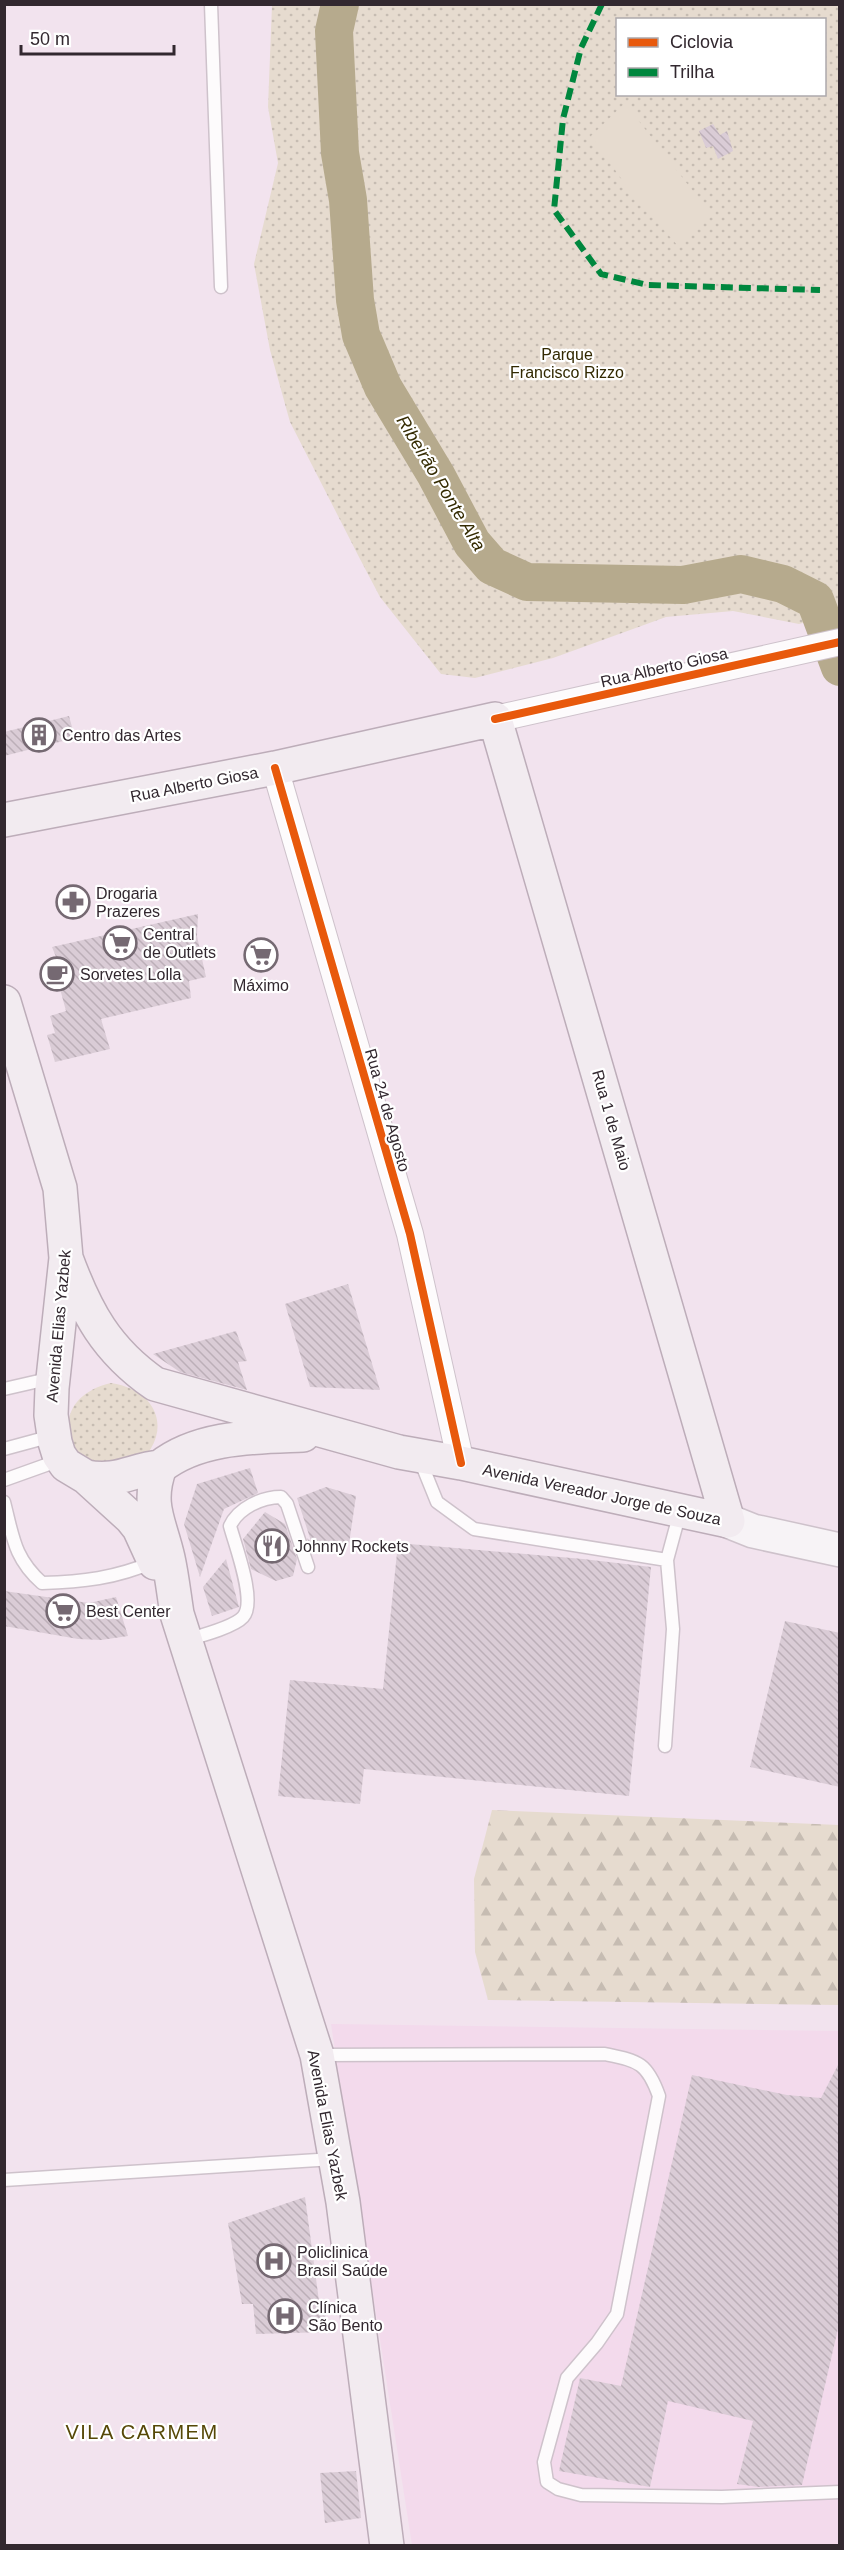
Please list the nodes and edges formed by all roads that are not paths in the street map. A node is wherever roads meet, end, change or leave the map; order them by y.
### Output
1 (211, 4) edge
2 (222, 287) dead end
3 (840, 642) edge
4 (495, 719) junction
5 (275, 768) junction
6 (4, 820) edge
7 (6, 1012) edge
8 (66, 1258) junction
9 (53, 1377) junction
10 (4, 1389) edge
11 (328, 1434) junction
12 (4, 1449) edge
13 (418, 1456) junction
14 (67, 1457) junction
15 (461, 1462) junction
16 (160, 1467) junction
17 (713, 1470) junction
18 (4, 1480) edge
19 (4, 1502) edge
20 (681, 1511) junction
21 (728, 1521) junction
22 (840, 1550) edge
23 (667, 1560) junction
24 (154, 1561) junction
25 (308, 1567) dead end
26 (181, 1627) junction
27 (665, 1746) dead end
28 (316, 2055) junction
29 (336, 2159) junction
30 (4, 2180) edge
31 (840, 2492) edge
32 (387, 2546) edge

1 - 2 lane
3 - 4 street, Rua Alberto Giosa
4 - 5 main road, Rua Alberto Giosa
4 - 17 main road, Rua 1 de Maio
5 - 6 main road, Rua Alberto Giosa
5 - 15 street, Rua 24 de Agosto
7 - 8 main road, Avenida Elias Yazbek
8 - 9 main road, Avenida Elias Yazbek
8 - 11 main road, Avenida Vereador Jorge de Souza
9 - 10 lane
9 - 14 main road, Avenida Elias Yazbek
11 - 13 main road, Avenida Vereador Jorge de Souza
11 - 16 main road, Avenida Vereador Jorge de Souza
12 - 14 lane
13 - 15 main road, Avenida Vereador Jorge de Souza
13 - 23 lane
14 - 16 main road, Avenida Vereador Jorge de Souza
14 - 18 lane
14 - 24 main road, Avenida Elias Yazbek
15 - 20 main road, Avenida Vereador Jorge de Souza
16 - 26 main road, Avenida Elias Yazbek
17 - 20 main road
17 - 21 main road, Rua 1 de Maio
19 - 24 lane
20 - 21 main road, Avenida Vereador Jorge de Souza
20 - 23 lane
21 - 22 main road, Avenida Vereador Jorge de Souza
23 - 27 lane
24 - 26 main road, Avenida Elias Yazbek
25 - 26 lane
26 - 28 main road, Avenida Elias Yazbek
28 - 29 main road, Avenida Elias Yazbek
28 - 31 lane
29 - 30 lane
29 - 32 main road, Avenida Elias Yazbek

